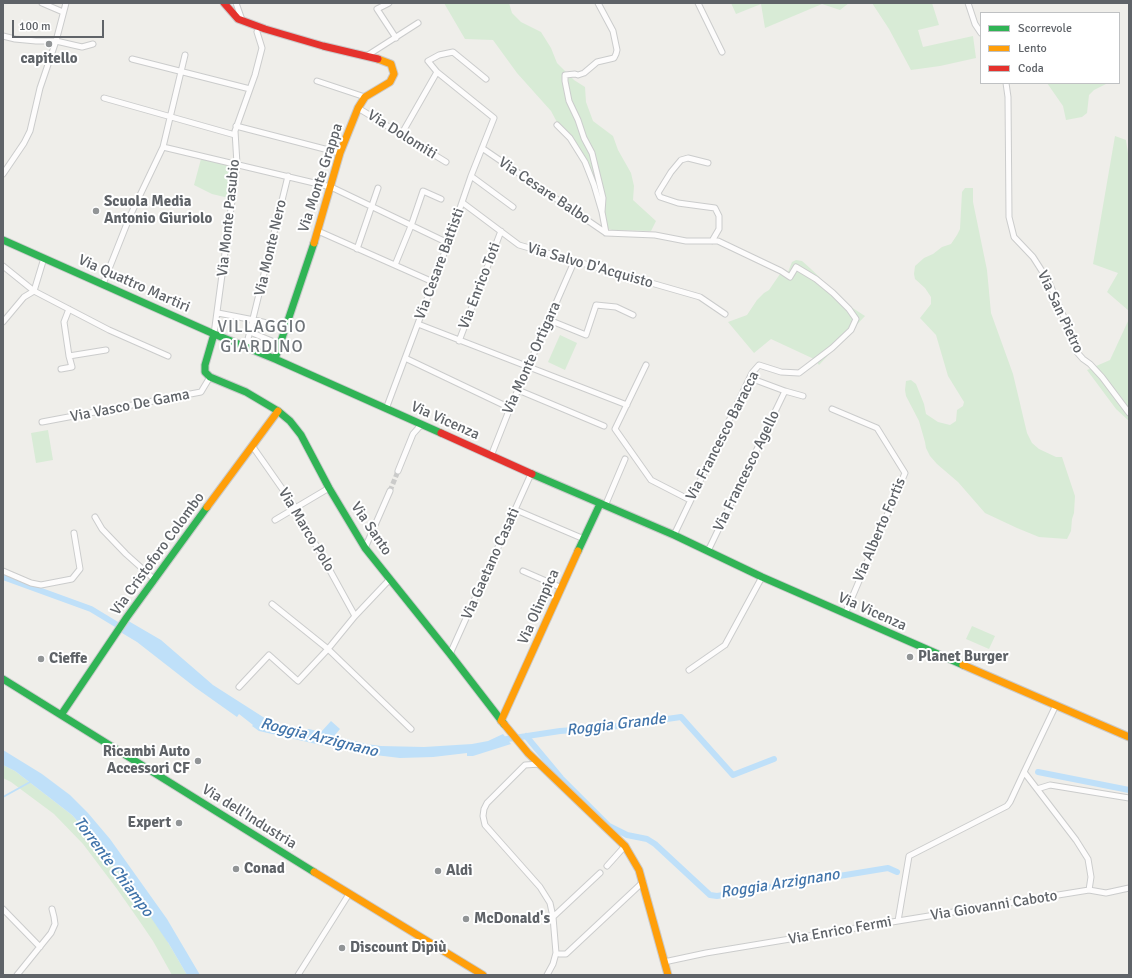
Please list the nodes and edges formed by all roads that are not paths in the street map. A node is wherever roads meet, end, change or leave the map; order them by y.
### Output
1 (42, 3) edge
2 (66, 3) edge
3 (224, 3) edge
4 (236, 3) edge
5 (389, 3) edge
6 (598, 3) edge
7 (698, 3) edge
8 (968, 3) edge
9 (63, 12) junction
10 (242, 20) junction
11 (418, 23) dead end
12 (257, 32) dead end
13 (980, 32) edge
14 (3, 36) edge
15 (396, 38) junction
16 (56, 41) junction
17 (93, 44) dead end
18 (722, 52) dead end
19 (185, 55) dead end
20 (368, 55) junction
21 (132, 59) dead end
22 (181, 72) junction
23 (437, 72) junction
24 (486, 79) dead end
25 (317, 81) dead end
26 (1006, 84) edge
27 (250, 89) junction
28 (365, 97) junction
29 (104, 98) dead end
30 (358, 108) junction
31 (170, 117) junction
32 (236, 126) junction
33 (557, 126) dead end
34 (235, 135) junction
35 (401, 135) junction
36 (163, 147) junction
37 (482, 148) junction
38 (340, 152) junction
39 (446, 162) dead end
40 (708, 163) dead end
41 (237, 164) junction
42 (3, 174) edge
43 (288, 176) junction
44 (471, 176) junction
45 (331, 187) junction
46 (378, 188) dead end
47 (441, 200) dead end
48 (463, 203) junction
49 (372, 207) junction
50 (513, 207) dead end
51 (602, 212) junction
52 (412, 226) junction
53 (318, 231) junction
54 (501, 231) junction
55 (606, 233) junction
56 (3, 240) edge
57 (712, 241) junction
58 (448, 243) junction
59 (357, 249) junction
60 (44, 258) junction
61 (574, 262) junction
62 (395, 265) junction
63 (3, 266) edge
64 (781, 271) joint
65 (433, 282) junction
66 (103, 284) junction
67 (34, 291) junction
68 (69, 309) junction
69 (218, 313) junction
70 (725, 314) dead end
71 (633, 315) dead end
72 (254, 320) junction
73 (549, 320) junction
74 (3, 322) edge
75 (418, 324) junction
76 (284, 328) junction
77 (250, 332) junction
78 (214, 334) junction
79 (460, 341) junction
80 (279, 344) junction
81 (246, 347) junction
82 (106, 350) dead end
83 (69, 356) junction
84 (168, 356) dead end
85 (405, 358) junction
86 (275, 359) junction
87 (646, 365) dead end
88 (528, 367) junction
89 (61, 369) dead end
90 (210, 377) junction
91 (750, 378) junction
92 (518, 390) junction
93 (786, 391) junction
94 (803, 396) dead end
95 (627, 405) junction
96 (510, 408) junction
97 (386, 409) junction
98 (832, 409) dead end
99 (278, 411) junction
100 (1129, 413) edge
101 (42, 422) dead end
102 (421, 425) junction
103 (604, 426) dead end
104 (253, 447) junction
105 (491, 456) junction
106 (625, 459) dead end
107 (398, 471) tunnel mouth
108 (531, 474) junction
109 (329, 488) junction
110 (390, 491) tunnel mouth
111 (690, 500) junction
112 (603, 505) junction
113 (295, 508) junction
114 (516, 510) junction
115 (95, 517) dead end
116 (275, 520) dead end
117 (74, 533) dead end
118 (674, 535) junction
119 (584, 539) junction
120 (365, 548) junction
121 (708, 551) junction
122 (3, 571) edge
123 (523, 571) dead end
124 (762, 577) junction
125 (390, 579) junction
126 (155, 580) junction
127 (562, 588) junction
128 (272, 604) dead end
129 (845, 614) junction
130 (355, 616) junction
131 (328, 649) junction
132 (450, 654) junction
133 (689, 670) dead end
134 (3, 679) edge
135 (239, 687) dead end
136 (1056, 705) junction
137 (61, 715) junction
138 (501, 721) junction
139 (411, 729) dead end
140 (1129, 737) edge
141 (528, 753) junction
142 (541, 764) junction
143 (525, 766) junction
144 (1024, 772) junction
145 (1037, 789) junction
146 (1129, 798) edge
147 (625, 846) junction
148 (607, 866) dead end
149 (600, 873) dead end
150 (643, 882) junction
151 (1129, 888) edge
152 (1089, 890) junction
153 (349, 894) junction
154 (3, 909) edge
155 (52, 909) dead end
156 (553, 917) junction
157 (898, 921) junction
158 (40, 947) junction
159 (556, 952) junction
160 (664, 962) junction
161 (17, 975) edge
162 (298, 975) edge
163 (483, 975) edge
164 (547, 975) edge
165 (668, 975) edge

1 - 9 street
2 - 9 street
3 - 10 street, Via Monte Grappa
4 - 10 street
5 - 15 street
6 - 51 street
7 - 18 street
8 - 13 street
9 - 16 street
10 - 20 street, Via Monte Grappa
11 - 15 street
12 - 27 street, Via Monte Pasubio
14 - 16 street
15 - 20 street
16 - 17 street
16 - 42 street
19 - 22 street
20 - 28 street, Via Monte Grappa
21 - 22 street
22 - 27 street
22 - 31 street
23 - 24 street
23 - 35 street
23 - 37 street, Via Cesare Battisti
25 - 28 street
26 - 100 street, Via San Pietro
27 - 32 street, Via Monte Pasubio
28 - 30 street, Via Monte Grappa
29 - 31 street
30 - 35 street, Via Dolomiti
30 - 38 street, Via Monte Grappa
31 - 34 street
31 - 36 street
32 - 34 street, Via Monte Pasubio
32 - 38 street
33 - 51 street, Via Cesare Balbo
34 - 41 street, Via Monte Pasubio
35 - 39 street, Via Dolomiti
36 - 41 street
36 - 66 street
37 - 44 street, Via Cesare Battisti
37 - 55 street, Via Cesare Balbo
38 - 45 street, Via Monte Grappa
40 - 57 street
41 - 43 street
41 - 69 street, Via Monte Pasubio
43 - 45 street
43 - 72 street, Via Monte Nero
44 - 48 street, Via Cesare Battisti
44 - 50 street
45 - 49 street
45 - 53 street, Via Monte Grappa
46 - 49 street
47 - 52 street
48 - 54 street, Via Salvo D'Acquisto
48 - 58 street, Via Cesare Battisti
49 - 52 street
49 - 59 street
51 - 55 street, Via Cesare Balbo
52 - 58 street
52 - 62 street
53 - 59 street
53 - 76 street, Via Monte Grappa
54 - 61 street, Via Salvo D'Acquisto
54 - 79 street, Via Enrico Toti
55 - 57 street, Via Cesare Balbo
56 - 60 street, Via Quattro Martiri
57 - 64 street, Via Cesare Balbo
58 - 65 street, Via Cesare Battisti
59 - 62 street
60 - 66 street, Via Quattro Martiri
60 - 67 street
61 - 70 street, Via Salvo D'Acquisto
61 - 73 street, Via Monte Ortigara
62 - 65 street
63 - 67 street
64 - 91 street, Via Francesco Baracca
65 - 75 street, Via Cesare Battisti
66 - 78 street, Via Quattro Martiri
67 - 68 street
67 - 74 street
68 - 83 street
68 - 84 street
69 - 72 street
69 - 78 street, Via Monte Pasubio
71 - 73 street
72 - 76 street
72 - 77 street, Via Monte Nero
73 - 88 street, Via Monte Ortigara
75 - 79 street
75 - 85 street, Via Cesare Battisti
76 - 80 street, Via Monte Grappa
77 - 80 street
77 - 81 street, Via Monte Nero
78 - 81 street, Via Quattro Martiri
78 - 90 street
79 - 88 street
80 - 86 street, Via Monte Grappa
81 - 86 street, Via Vicenza
82 - 83 street
83 - 89 street
85 - 96 street
85 - 97 street, Via Cesare Battisti
86 - 97 street, Via Vicenza
87 - 95 street
88 - 92 street, Via Monte Ortigara
88 - 95 street
90 - 99 street, Via Santo
90 - 101 street, Via Vasco De Gama
91 - 93 street
91 - 111 street, Via Francesco Baracca
92 - 96 street, Via Monte Ortigara
92 - 103 street
93 - 94 street
93 - 121 street, Via Francesco Agello
95 - 111 street
96 - 105 street, Via Monte Ortigara
97 - 102 street, Via Vicenza
98 - 129 street, Via Alberto Fortis
99 - 104 street, Via Cristoforo Colombo
99 - 109 street, Via Santo
102 - 105 street, Via Vicenza
102 - 107 street
104 - 113 street, Via Marco Polo
104 - 126 street, Via Cristoforo Colombo
105 - 108 street, Via Vicenza
106 - 112 street
108 - 112 street, Via Vicenza
108 - 114 street, Via Gaetano Casati
109 - 113 street
109 - 120 street, Via Santo
110 - 120 street
111 - 118 street, Via Francesco Baracca
112 - 118 street, Via Vicenza
112 - 119 street, Via Olimpica
113 - 116 street
113 - 130 street, Via Marco Polo
114 - 119 street
114 - 132 street, Via Gaetano Casati
115 - 126 street
117 - 122 street
118 - 121 street, Via Vicenza
119 - 127 street, Via Olimpica
120 - 125 street, Via Santo
121 - 124 street, Via Vicenza
123 - 127 street
124 - 129 street, Via Vicenza
124 - 133 street
125 - 130 street
125 - 132 street, Via Santo
126 - 137 street, Via Cristoforo Colombo
127 - 138 street, Via Olimpica
128 - 131 street
129 - 136 street, Via Vicenza
130 - 131 street
131 - 135 street
131 - 139 street
132 - 138 street, Via Santo
134 - 137 street, Via dell'Industria
136 - 140 street, Via Vicenza
136 - 144 street, Via Enrico Fermi
137 - 153 street, Via dell'Industria
138 - 141 street, Via Santo
141 - 142 street, Via Santo
141 - 143 street
142 - 143 street
142 - 147 street, Via Santo
143 - 156 street
144 - 145 street
144 - 157 street, Via Enrico Fermi
145 - 146 street
145 - 152 street
147 - 148 street
147 - 150 street, Via Santo
149 - 156 street
150 - 159 street
150 - 160 street, Via Santo
151 - 152 street, Via Giovanni Caboto
152 - 157 street, Via Giovanni Caboto
153 - 162 street
153 - 163 street, Via dell'Industria
154 - 158 street
155 - 158 street
156 - 159 street
157 - 160 street, Via Enrico Fermi
158 - 161 street
159 - 164 street
160 - 165 street, Via Santo

